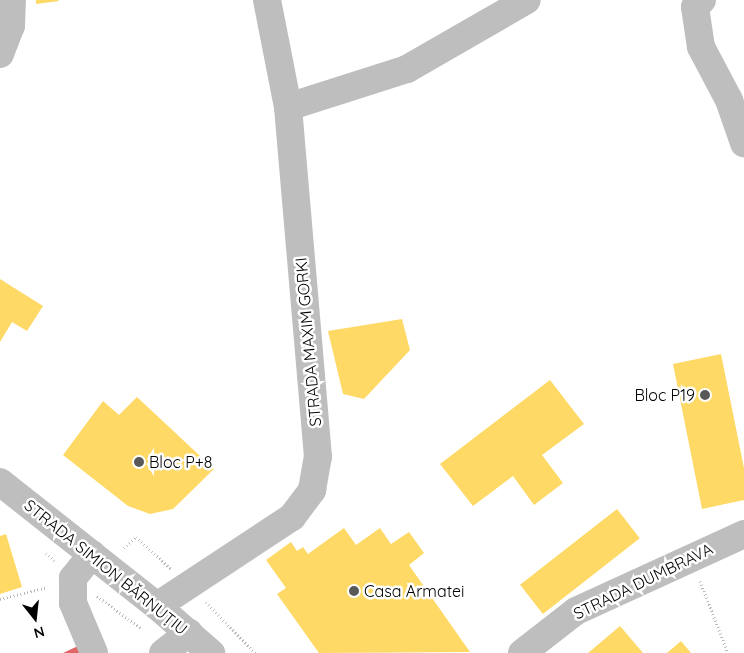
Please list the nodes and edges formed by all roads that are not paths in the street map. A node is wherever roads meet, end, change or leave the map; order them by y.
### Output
1 (12, 0) edge
2 (267, 0) edge
3 (527, 0) edge
4 (702, 0) edge
5 (0, 54) edge
6 (288, 107) junction
7 (744, 142) edge
8 (0, 482) edge
9 (744, 534) edge
10 (98, 559) junction
11 (157, 606) junction
12 (174, 645) edge
13 (94, 653) edge
14 (211, 653) edge
15 (522, 653) edge

1 - 5 street
2 - 6 street, STRADA MAXIM GORKI
3 - 6 street
4 - 7 street
6 - 11 street, STRADA MAXIM GORKI
8 - 10 street, STRADA SIMION BĂRNUȚIU
9 - 15 street, STRADA DUMBRAVA
10 - 11 street, STRADA SIMION BĂRNUȚIU
10 - 13 street
11 - 12 street, STRADA SIMION BĂRNUȚIU
12 - 14 street, STRADA SIMION BĂRNUȚIU

